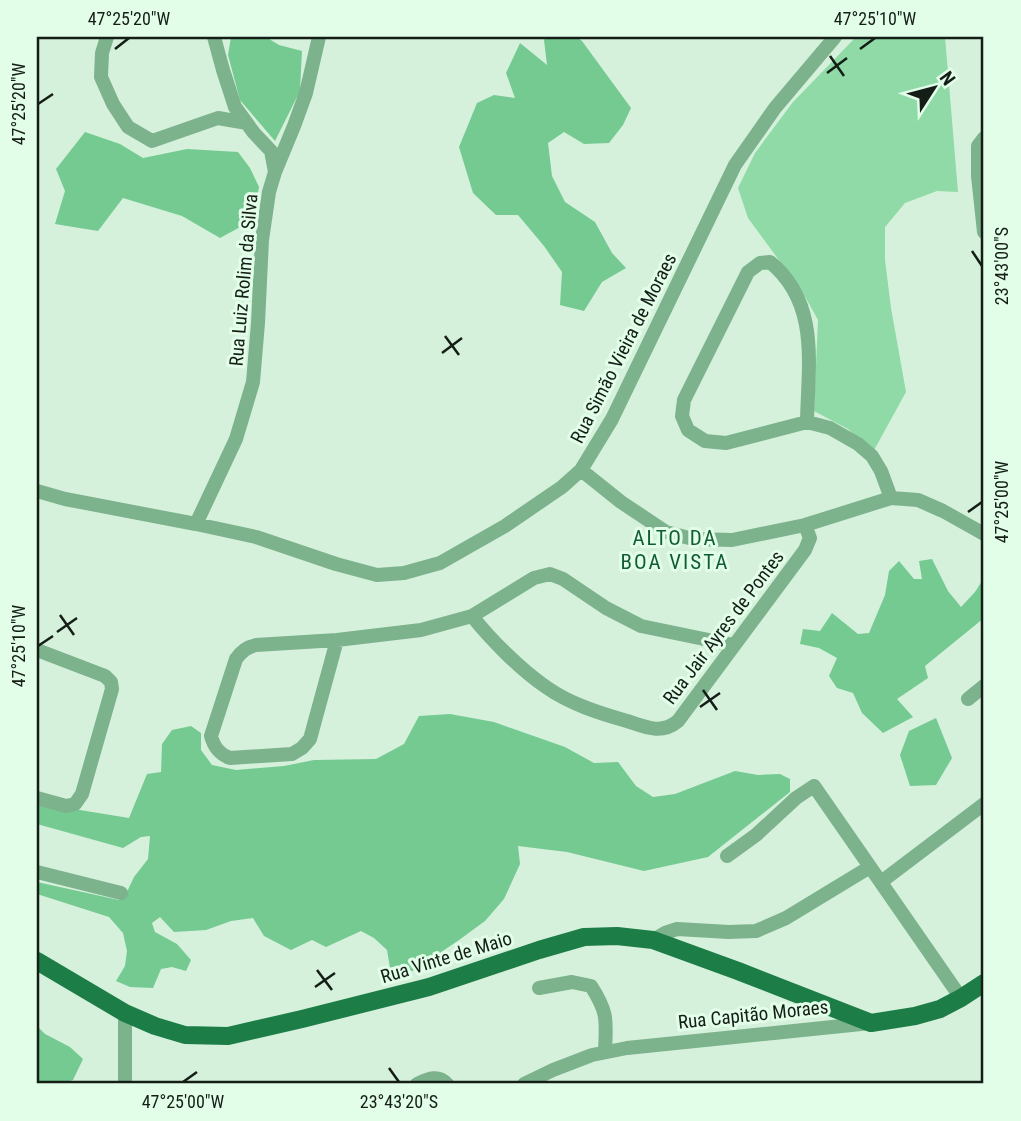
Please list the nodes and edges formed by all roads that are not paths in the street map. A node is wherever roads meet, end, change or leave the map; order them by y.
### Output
1 (107, 37) edge
2 (214, 37) edge
3 (319, 37) edge
4 (835, 37) edge
5 (247, 123) junction
6 (984, 138) edge
7 (275, 172) junction
8 (984, 232) edge
9 (807, 422) junction
10 (581, 470) junction
11 (37, 491) edge
12 (891, 498) junction
13 (196, 524) junction
14 (805, 524) junction
15 (984, 534) edge
16 (472, 616) junction
17 (337, 640) junction
18 (733, 645) junction
19 (37, 650) edge
20 (984, 686) edge
21 (968, 699) dead end
22 (37, 798) edge
23 (984, 804) edge
24 (727, 856) dead end
25 (870, 867) junction
26 (37, 872) edge
27 (881, 882) junction
28 (121, 893) dead end
29 (653, 940) junction
30 (37, 961) edge
31 (37, 969) edge
32 (70, 981) junction
33 (984, 982) edge
34 (539, 988) dead end
35 (961, 998) junction
36 (125, 1013) junction
37 (871, 1023) junction
38 (606, 1052) junction
39 (125, 1084) edge
40 (417, 1084) edge
41 (447, 1084) edge
42 (524, 1084) edge

1 - 5 street
2 - 5 street
3 - 7 street, Rua Luiz Rolim da Silva
4 - 10 street, Rua Simão Vieira de Moraes
5 - 7 street
6 - 8 street
7 - 13 street, Rua Luiz Rolim da Silva
9 - 9 street
9 - 12 street
10 - 13 street, Rua Simão Vieira de Moraes
10 - 14 street
11 - 13 street, Rua Simão Vieira de Moraes
12 - 14 street
12 - 15 street
14 - 18 street, Rua Jair Ayres de Pontes
16 - 17 street
16 - 18 street
16 - 18 street, Rua Jair Ayres de Pontes
17 - 17 street
19 - 22 street
20 - 21 street
23 - 27 street
24 - 25 street
25 - 27 street
25 - 29 street
26 - 28 street
27 - 35 street
29 - 36 main road, Rua Vinte de Maio
29 - 37 main road, Rua Vinte de Maio
30 - 32 main road, Rua Vinte de Maio
31 - 32 street
32 - 36 main road, Rua Vinte de Maio
33 - 35 main road, Rua Capitão Moraes
34 - 38 street
35 - 37 main road, Rua Capitão Moraes
36 - 39 street
37 - 38 street, Rua Capitão Moraes
38 - 42 street, Rua Capitão Moraes
40 - 41 street

